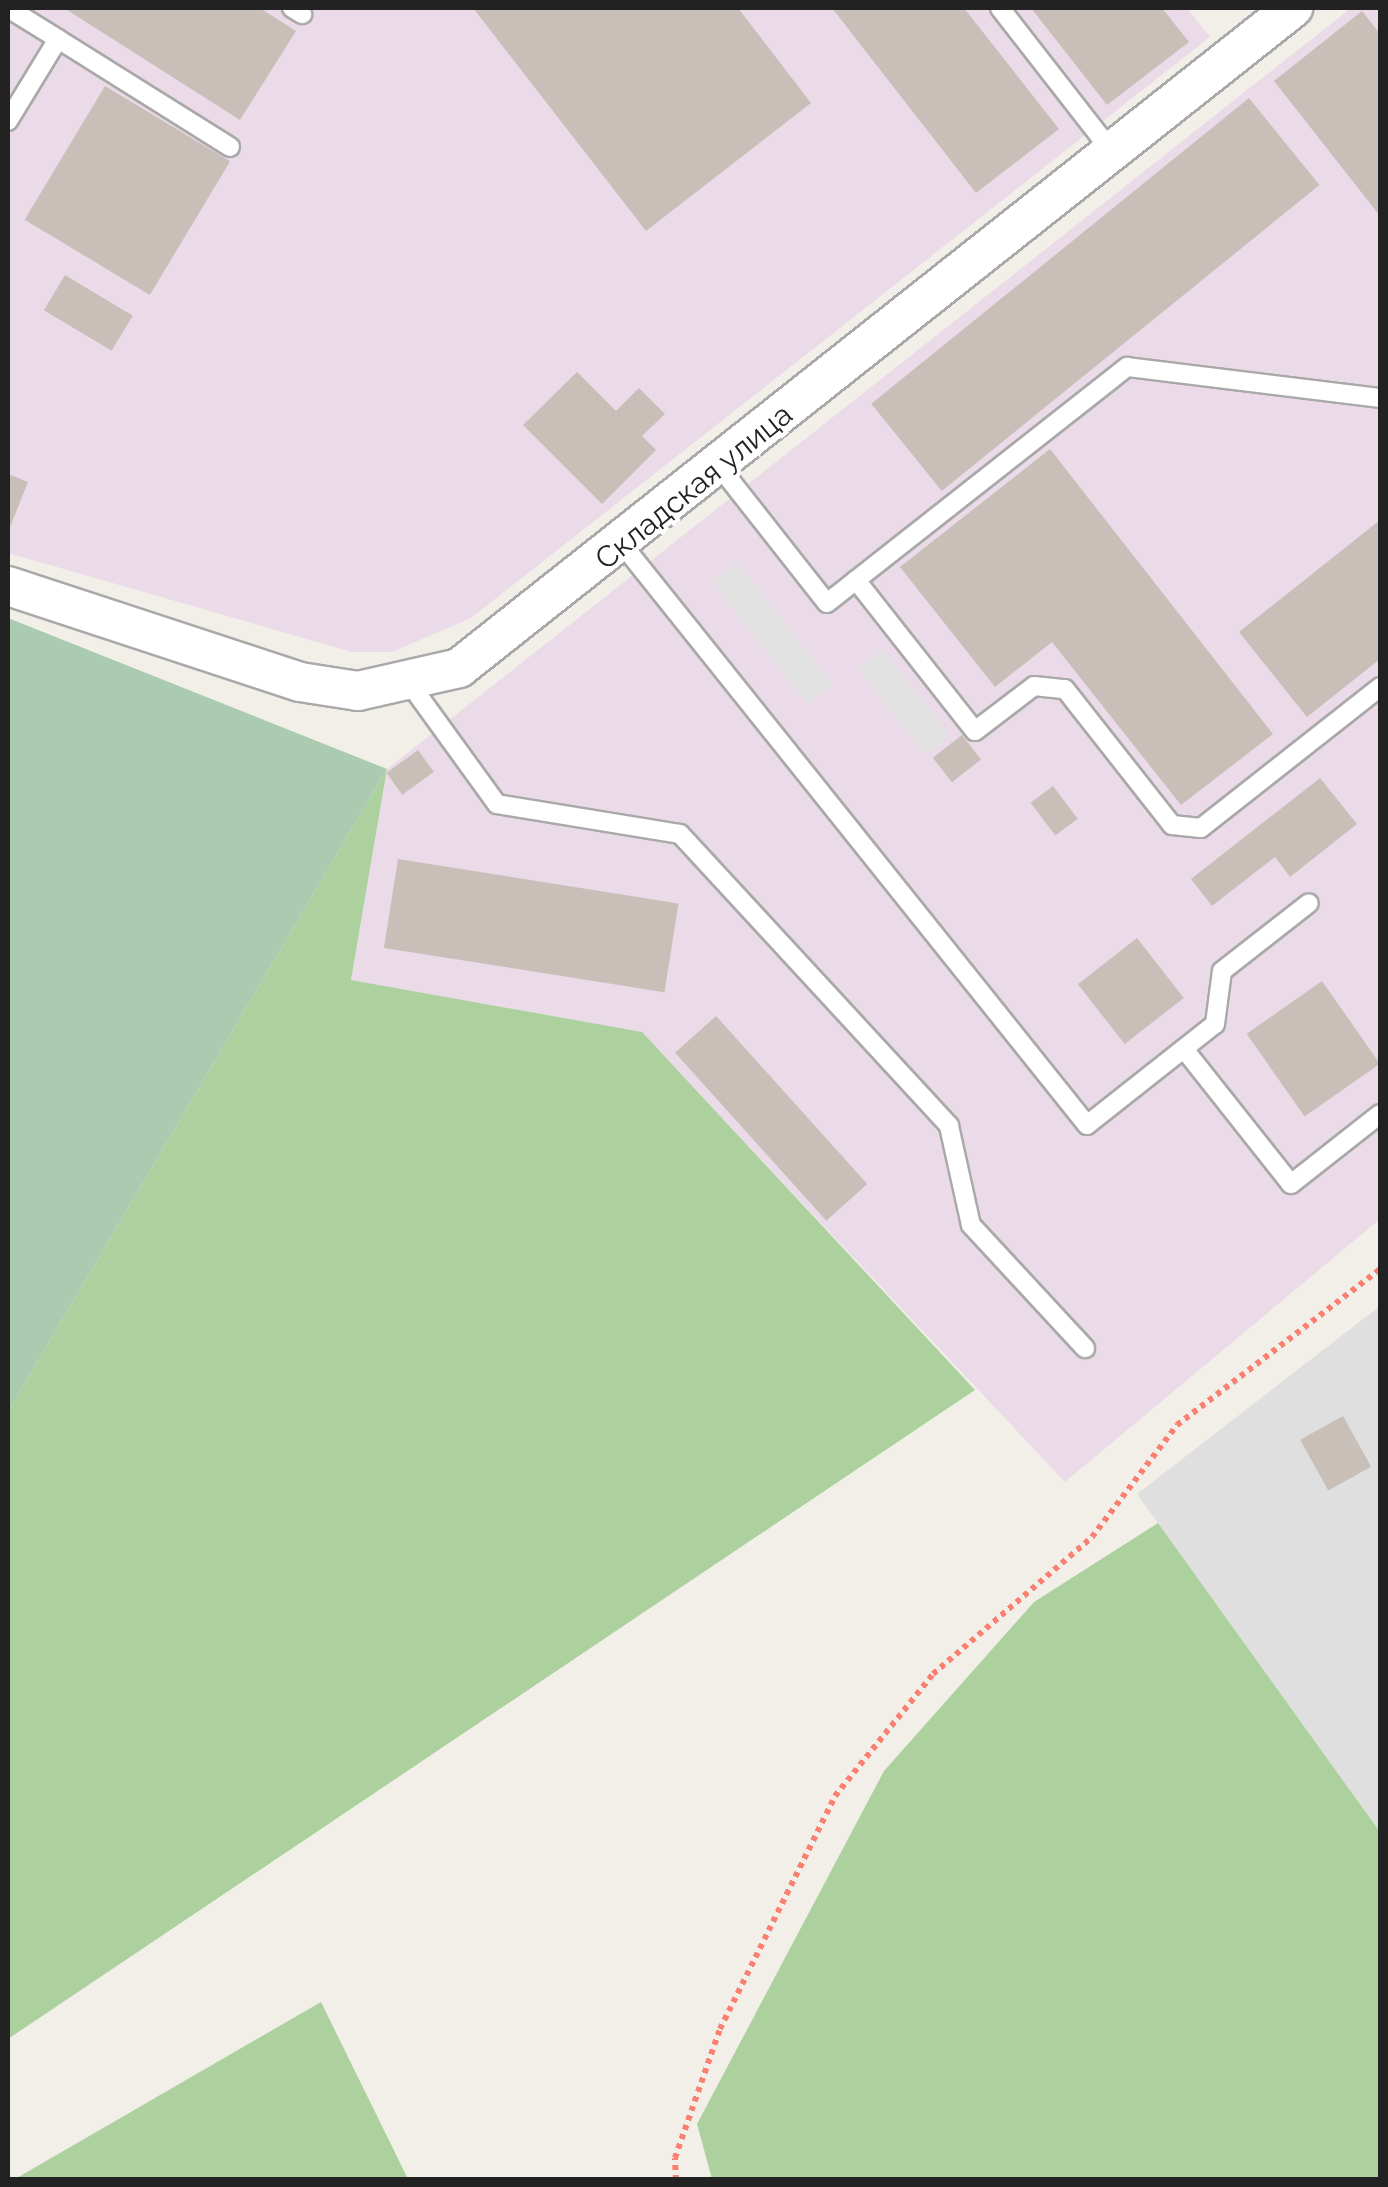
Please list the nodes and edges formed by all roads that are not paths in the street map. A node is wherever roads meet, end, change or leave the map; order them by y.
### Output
1 (8, 8) edge
2 (1000, 8) edge
3 (1293, 8) edge
4 (58, 39) junction
5 (8, 121) edge
6 (230, 147) dead end
7 (1112, 152) junction
8 (1380, 398) edge
9 (719, 466) junction
10 (622, 544) junction
11 (856, 580) junction
12 (8, 586) edge
13 (410, 684) junction
14 (1380, 687) edge
15 (1309, 903) dead end
16 (1184, 1049) junction
17 (1380, 1114) edge
18 (1085, 1348) dead end

1 - 4 lane
2 - 7 lane
3 - 7 street, Складская улица
4 - 5 lane
4 - 6 lane
7 - 9 street, Складская улица
8 - 11 lane
9 - 10 street, Складская улица
9 - 11 lane
10 - 13 street, Складская улица
10 - 16 lane
11 - 14 lane
12 - 13 street, Складская улица
13 - 18 lane
15 - 16 lane
16 - 17 lane

